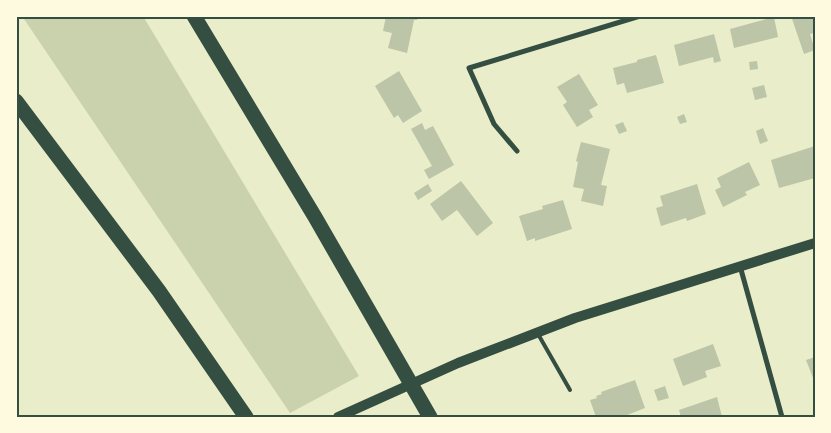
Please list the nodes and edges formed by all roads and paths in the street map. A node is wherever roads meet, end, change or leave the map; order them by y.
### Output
1 (194, 16) edge
2 (640, 16) edge
3 (16, 101) edge
4 (517, 151) dead end
5 (815, 243) edge
6 (740, 266) junction
7 (537, 332) junction
8 (570, 390) dead end
9 (246, 417) edge
10 (338, 417) edge
11 (430, 417) edge
12 (782, 417) edge

1 - 11 highway
2 - 4 street
3 - 9 highway
5 - 6 main road
6 - 7 main road
6 - 12 street
7 - 8 lane
7 - 10 main road

